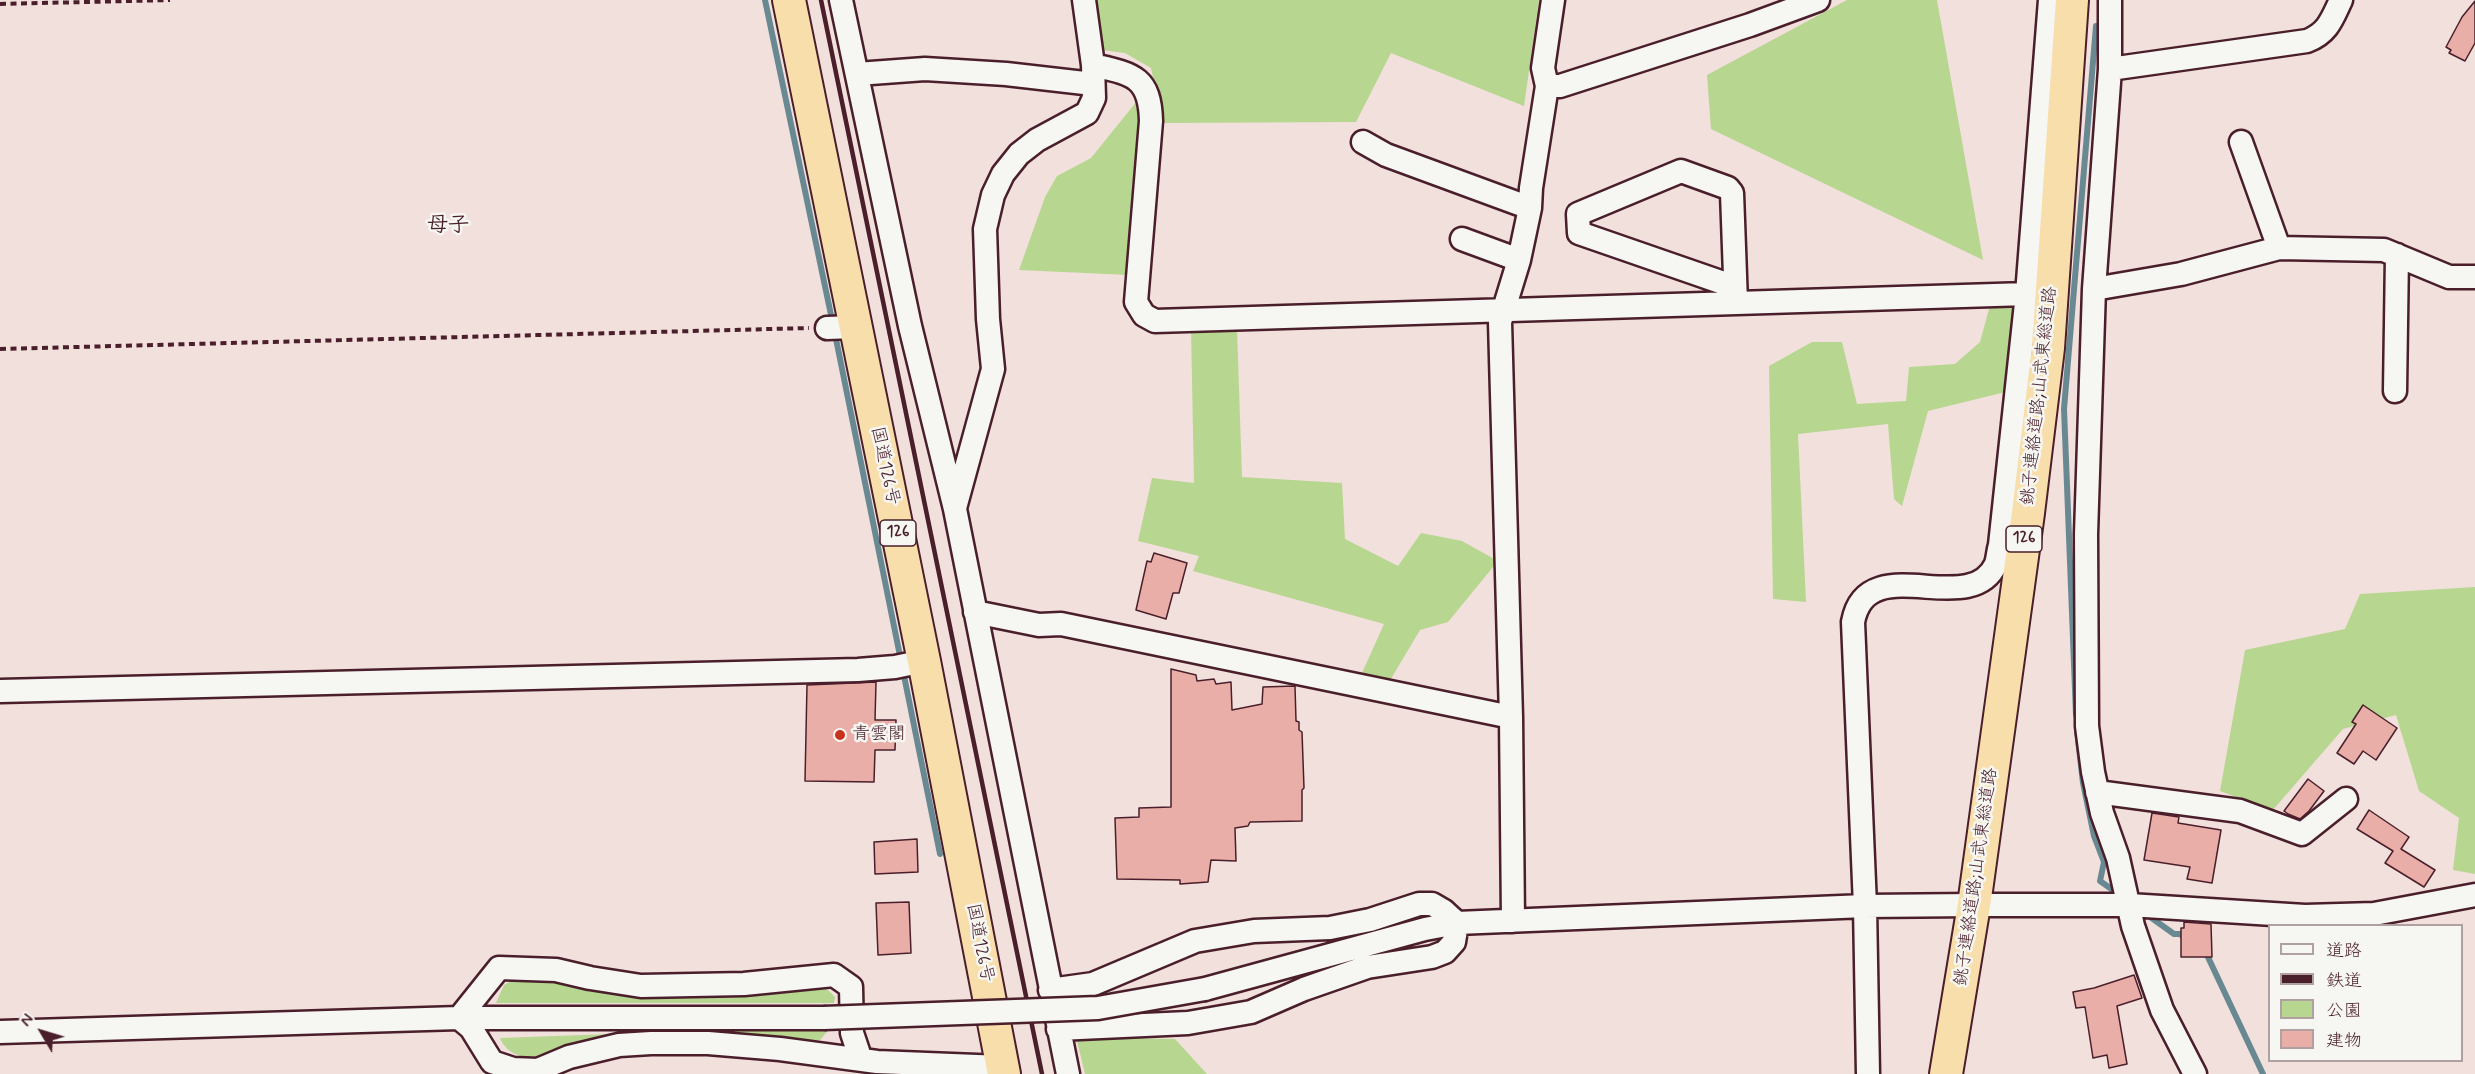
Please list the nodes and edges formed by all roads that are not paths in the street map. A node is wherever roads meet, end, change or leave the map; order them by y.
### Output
1 (789, 0) edge
2 (842, 0) edge
3 (1084, 0) edge
4 (1553, 0) edge
5 (1818, 0) edge
6 (2050, 0) edge
7 (2072, 0) edge
8 (2110, 0) edge
9 (2341, 0) edge
10 (2109, 69) junction
11 (857, 74) junction
12 (1093, 74) junction
13 (1547, 86) junction
14 (1363, 141) dead end
15 (2241, 142) dead end
16 (1530, 208) junction
17 (1462, 239) dead end
18 (2279, 248) junction
19 (2397, 255) junction
20 (1519, 260) junction
21 (2475, 277) edge
22 (2094, 289) junction
23 (2027, 294) junction
24 (1736, 295) junction
25 (1501, 312) junction
26 (2395, 391) dead end
27 (954, 509) junction
28 (975, 612) junction
29 (909, 664) junction
30 (0, 692) edge
31 (1510, 717) junction
32 (2097, 792) junction
33 (2346, 799) dead end
34 (2475, 895) edge
35 (2128, 904) junction
36 (1974, 905) junction
37 (1865, 906) junction
38 (1513, 921) junction
39 (1456, 923) junction
40 (1051, 994) junction
41 (990, 1003) junction
42 (459, 1018) junction
43 (1058, 1029) junction
44 (0, 1032) edge
45 (861, 1060) junction
46 (1003, 1070) edge
47 (1068, 1074) edge
48 (1868, 1074) edge
49 (1946, 1074) edge
50 (2195, 1074) edge

1 - 29 highway, 国道126号 / 126
2 - 11 street
3 - 12 street
4 - 13 street
5 - 13 street
6 - 23 street
7 - 36 highway, 銚子連絡道路;山武東総道路 / 126
8 - 10 street
9 - 10 street
10 - 22 street
11 - 12 street
11 - 27 street
12 - 25 street
12 - 27 street
13 - 16 street
14 - 16 street
15 - 18 street
16 - 20 street
17 - 20 street
18 - 19 street
18 - 22 street
19 - 21 street
19 - 26 street
20 - 25 street
22 - 32 street
23 - 24 street
23 - 37 street
24 - 24 street
24 - 25 street
25 - 31 street
27 - 28 street
28 - 31 street
28 - 40 street
29 - 30 street
29 - 41 highway, 国道126号 / 126
31 - 38 street
32 - 33 street
32 - 35 street
34 - 35 street
35 - 36 street
35 - 50 street
36 - 37 street
36 - 49 highway, 銚子連絡道路;山武東総道路 / 126
37 - 38 street
37 - 48 street
38 - 39 street
39 - 40 street
39 - 42 street, bridge
39 - 43 street
40 - 41 street
40 - 43 street
41 - 46 highway, 国道126号 / 126
42 - 44 street
42 - 45 street
42 - 45 street
43 - 47 street
45 - 46 street

